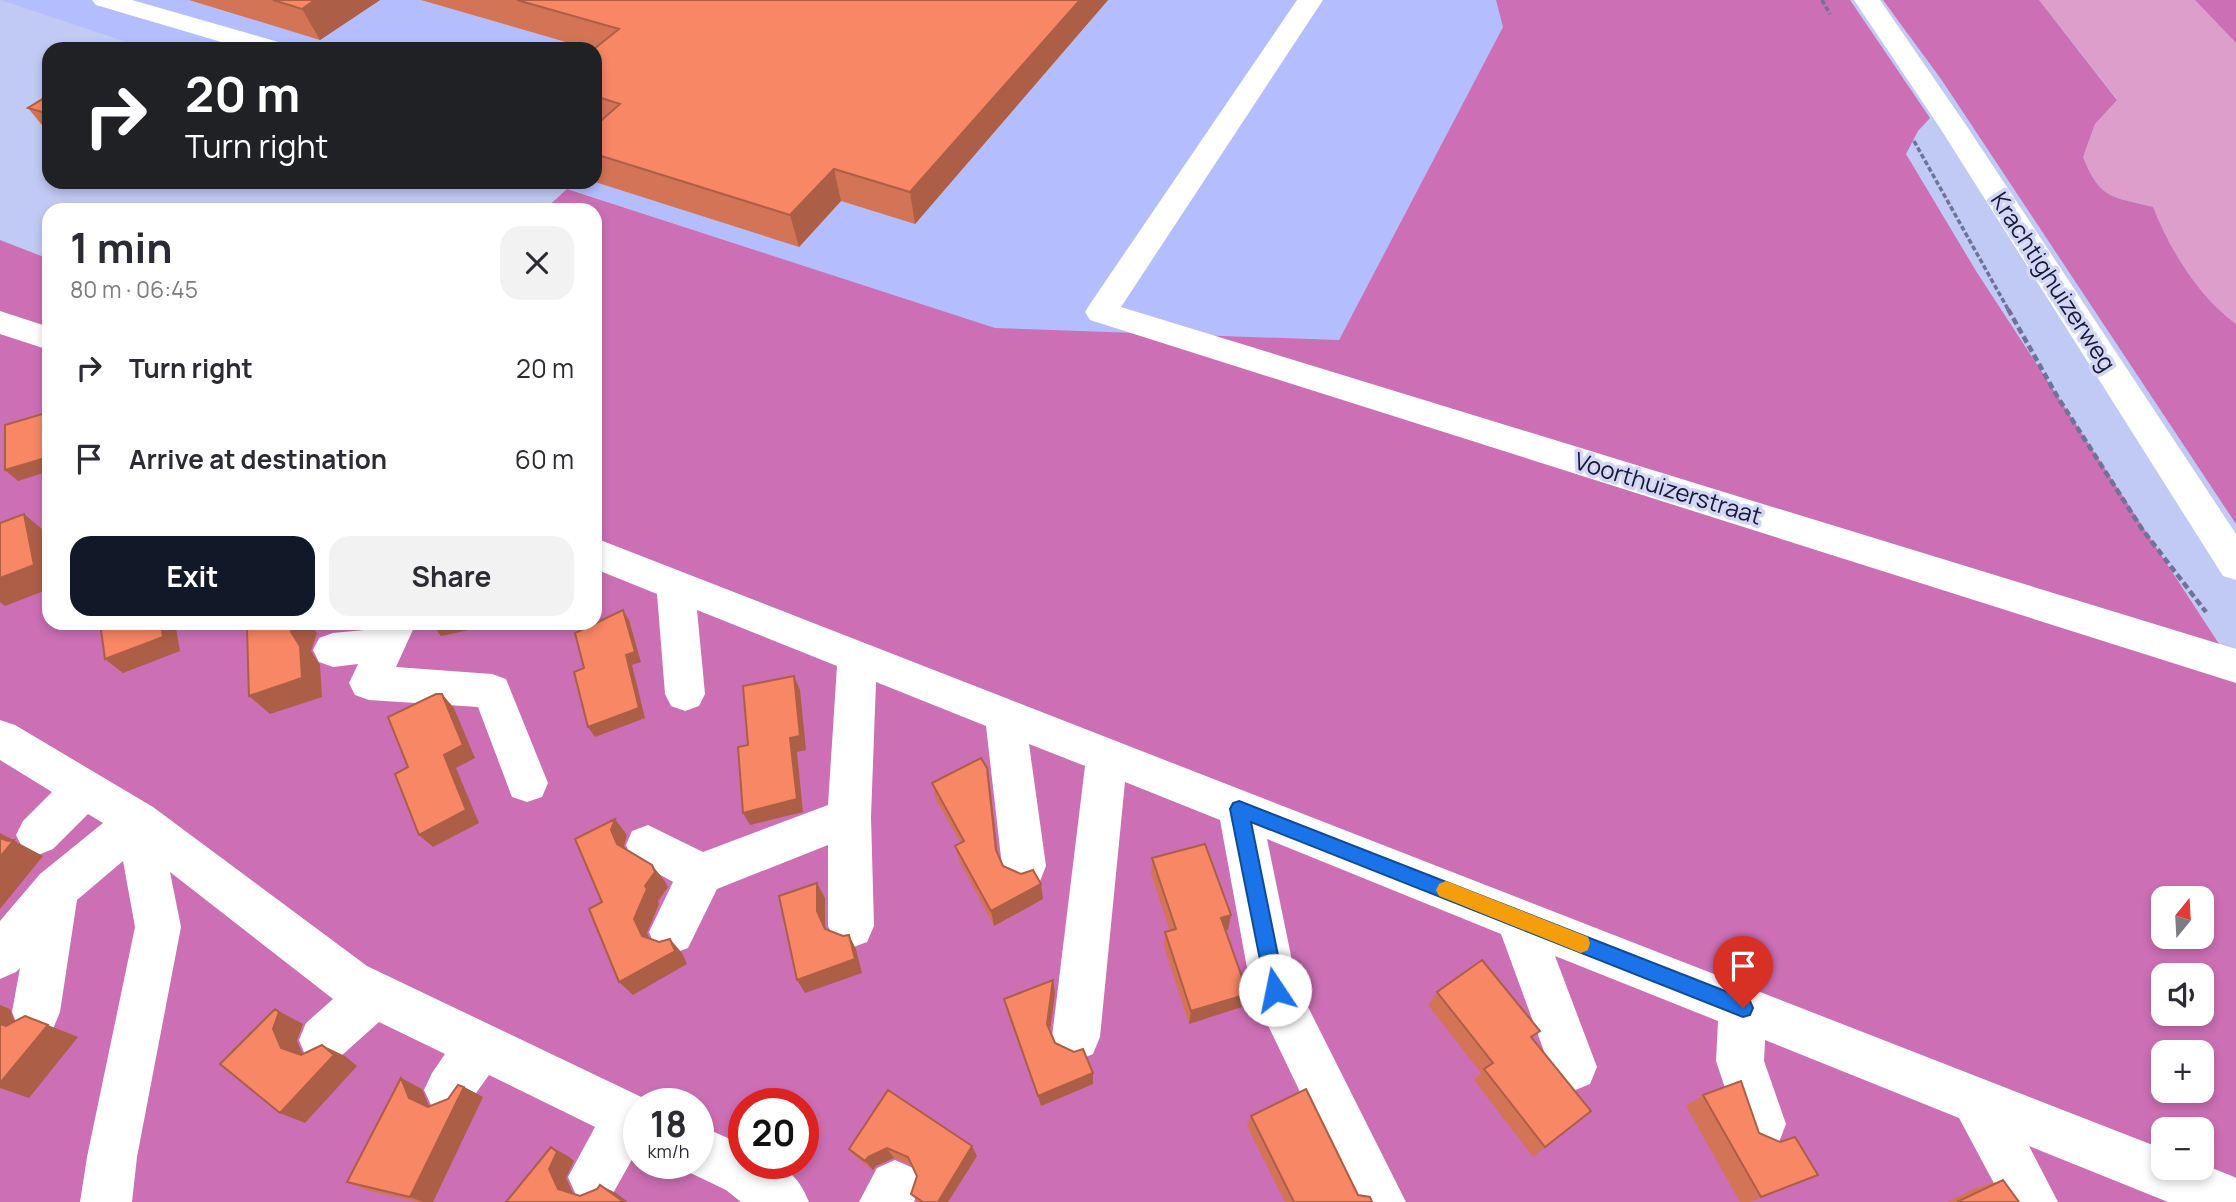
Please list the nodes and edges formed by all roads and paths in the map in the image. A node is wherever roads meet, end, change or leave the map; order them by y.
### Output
1 (106, 0) edge
2 (1310, 0) edge
3 (1867, 0) edge
4 (248, 42) edge
5 (1913, 141) dead end
6 (0, 322) edge
7 (42, 337) edge
8 (602, 556) edge
9 (2236, 565) edge
10 (676, 586) junction
11 (2213, 621) dead end
12 (392, 634) edge
13 (333, 650) dead end
14 (857, 657) junction
15 (2236, 666) edge
16 (685, 694) dead end
17 (1005, 715) junction
18 (0, 738) edge
19 (1107, 755) junction
20 (527, 783) dead end
21 (84, 789) junction
22 (1239, 809) junction
23 (849, 817) junction
24 (138, 821) junction
25 (38, 835) dead end
26 (648, 845) dead end
27 (1024, 866) dead end
28 (701, 874) junction
29 (56, 889) junction
30 (1519, 919) junction
31 (850, 926) dead end
32 (673, 932) dead end
33 (0, 956) edge
34 (374, 995) junction
35 (1743, 1008) junction
36 (36, 1012) dead end
37 (1076, 1037) dead end
38 (323, 1040) dead end
39 (481, 1046) junction
40 (1573, 1067) dead end
41 (449, 1090) dead end
42 (1977, 1101) junction
43 (623, 1115) edge
44 (1761, 1124) dead end
45 (623, 1136) edge
46 (714, 1158) edge
47 (594, 1177) dead end
48 (106, 1202) edge
49 (782, 1202) edge
50 (1380, 1202) edge
51 (2032, 1202) edge
52 (2232, 1202) edge

1 - 4 street
2 - 15 street, Voorthuizerstraat
3 - 9 street, Krachtighuizerweg
5 - 11 path, Krachtighuizerweg
6 - 7 street
8 - 10 street
10 - 14 street
10 - 16 street
12 - 13 street
12 - 20 street
14 - 17 street
14 - 23 street
17 - 19 street
17 - 27 street
18 - 21 street
19 - 22 street
19 - 37 street
21 - 24 street
21 - 25 street
22 - 30 street
22 - 50 street
23 - 28 street
23 - 31 street
24 - 29 street
24 - 34 street
24 - 48 street
26 - 28 street
28 - 32 street
29 - 33 street
29 - 36 street
30 - 35 street
30 - 40 street
34 - 38 street
34 - 39 street
35 - 42 street
35 - 44 street
39 - 41 street
39 - 43 street
42 - 51 street
42 - 52 street
45 - 47 street
46 - 49 street

